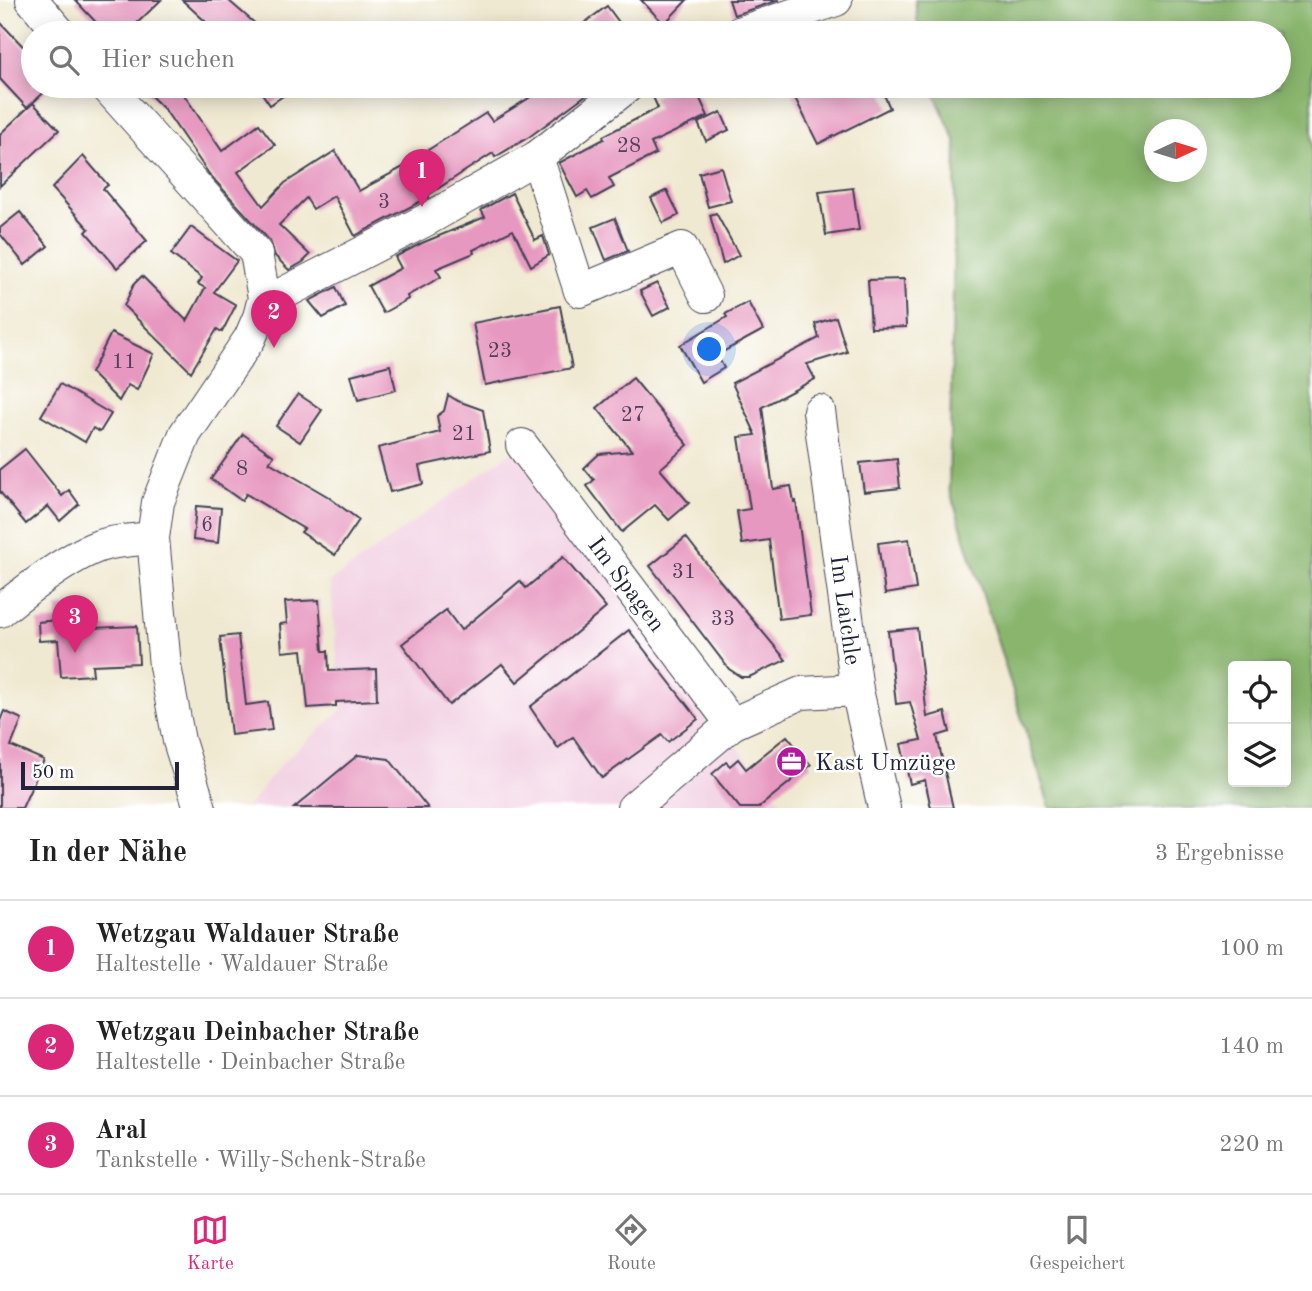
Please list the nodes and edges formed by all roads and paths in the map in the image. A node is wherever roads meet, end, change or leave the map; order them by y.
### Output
1 (32, 0) edge
2 (836, 0) edge
3 (50, 21) edge
4 (774, 21) edge
5 (117, 98) edge
6 (613, 98) edge
7 (537, 157) junction
8 (706, 296) dead end
9 (264, 298) junction
10 (819, 411) dead end
11 (522, 445) dead end
12 (153, 538) junction
13 (0, 611) edge
14 (857, 690) junction
15 (732, 724) junction
16 (200, 808) edge
17 (633, 808) edge
18 (884, 808) edge

1 - 3 street
2 - 4 street
5 - 9 street
6 - 7 street
7 - 8 street
7 - 9 street
9 - 12 street
10 - 14 street, Im Laichle
11 - 15 street, Im Spagen
12 - 13 street
12 - 16 street
14 - 15 street
14 - 18 street, Im Laichle
15 - 17 street

